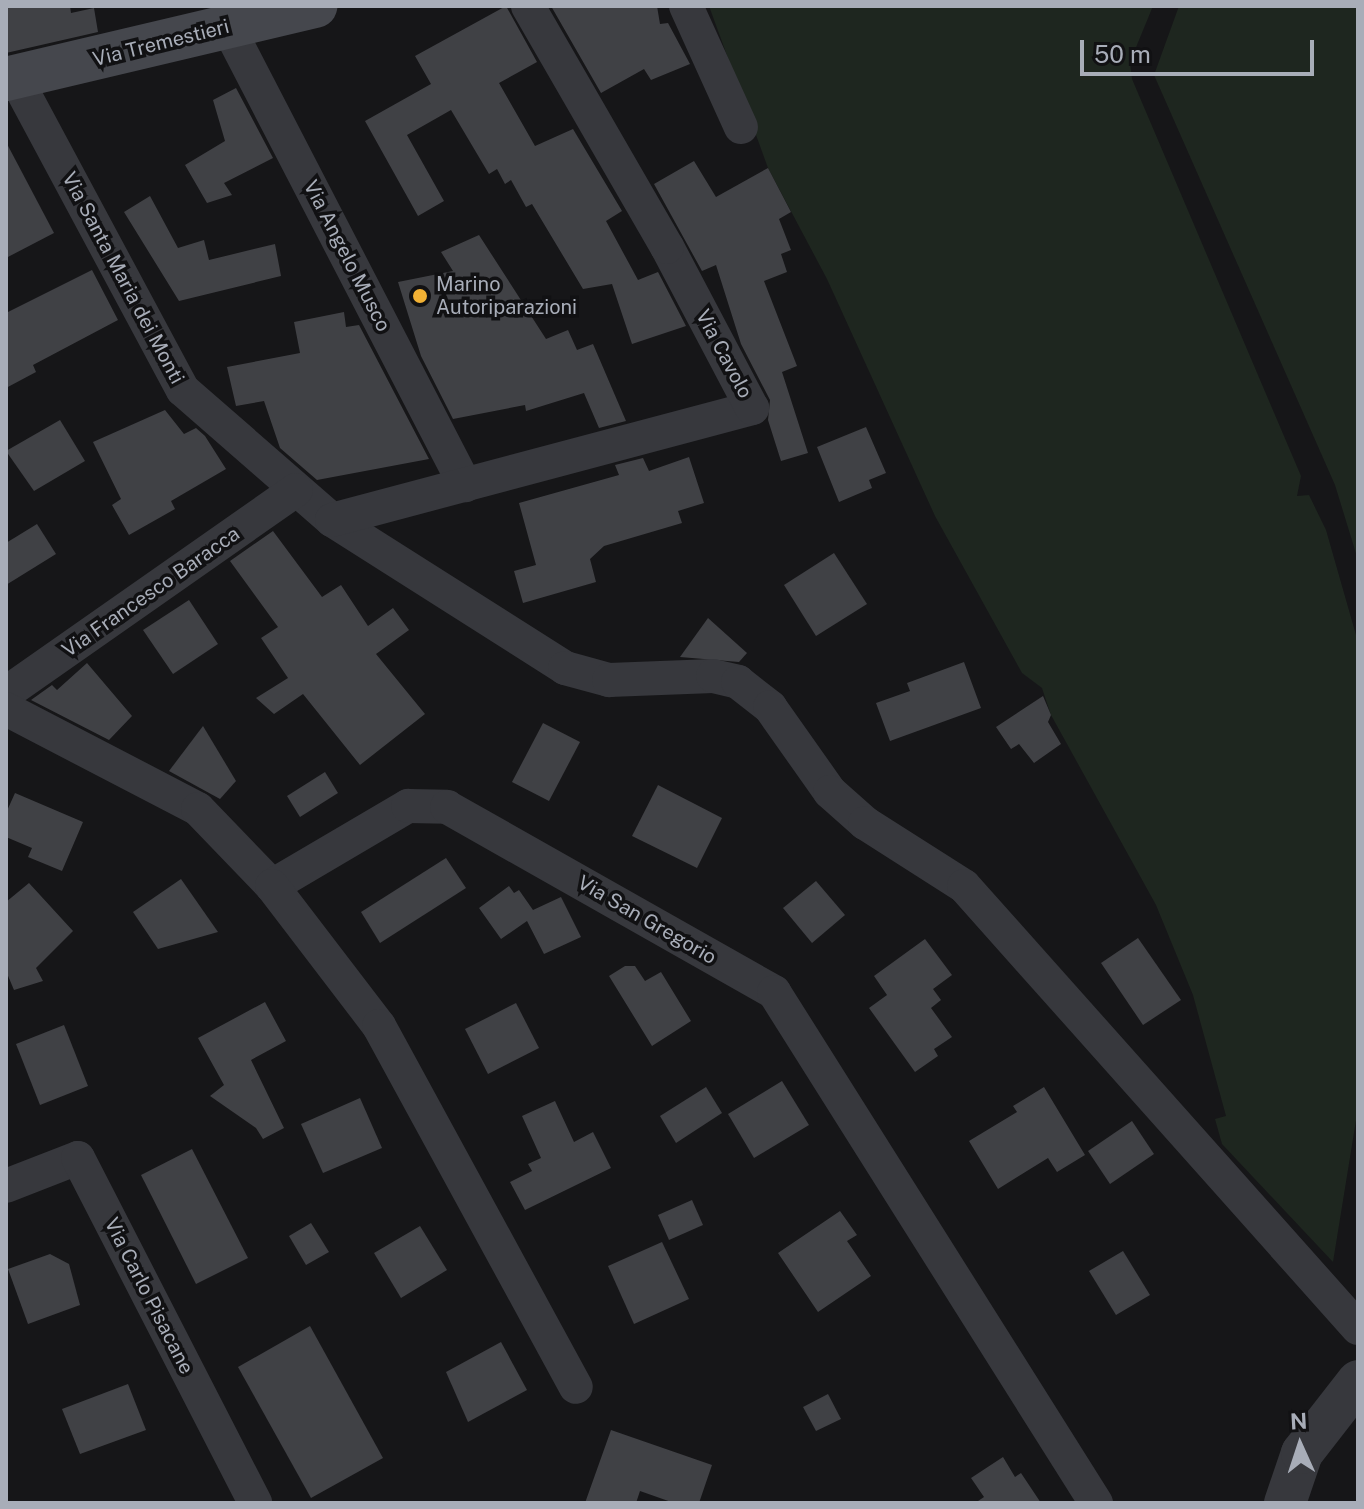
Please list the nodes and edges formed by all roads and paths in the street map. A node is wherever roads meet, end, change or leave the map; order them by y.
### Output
1 (316, 6) edge
2 (528, 6) edge
3 (686, 6) edge
4 (228, 27) junction
5 (10, 78) edge
6 (741, 127) dead end
7 (465, 485) junction
8 (296, 490) junction
9 (332, 520) junction
10 (9, 712) edge
11 (272, 886) junction
12 (6, 1186) edge
13 (1358, 1328) edge
14 (1358, 1381) edge
15 (576, 1387) dead end
16 (255, 1503) edge
17 (1096, 1503) edge
18 (1285, 1503) edge

1 - 4 main road, Via Tremestieri
2 - 7 street, Via Cavolo
3 - 6 street
4 - 5 main road, Via Tremestieri
4 - 7 street, Via Angelo Musco
5 - 8 street, Via Santa Maria dei Monti
7 - 9 street, Via Cavolo
8 - 9 street, Via Santa Maria dei Monti
8 - 10 street, Via Francesco Baracca
9 - 13 street, Via Santa Maria dei Monti
10 - 11 street
11 - 15 street
11 - 17 street, Via San Gregorio
12 - 16 street, Via Carlo Pisacane
14 - 18 street

